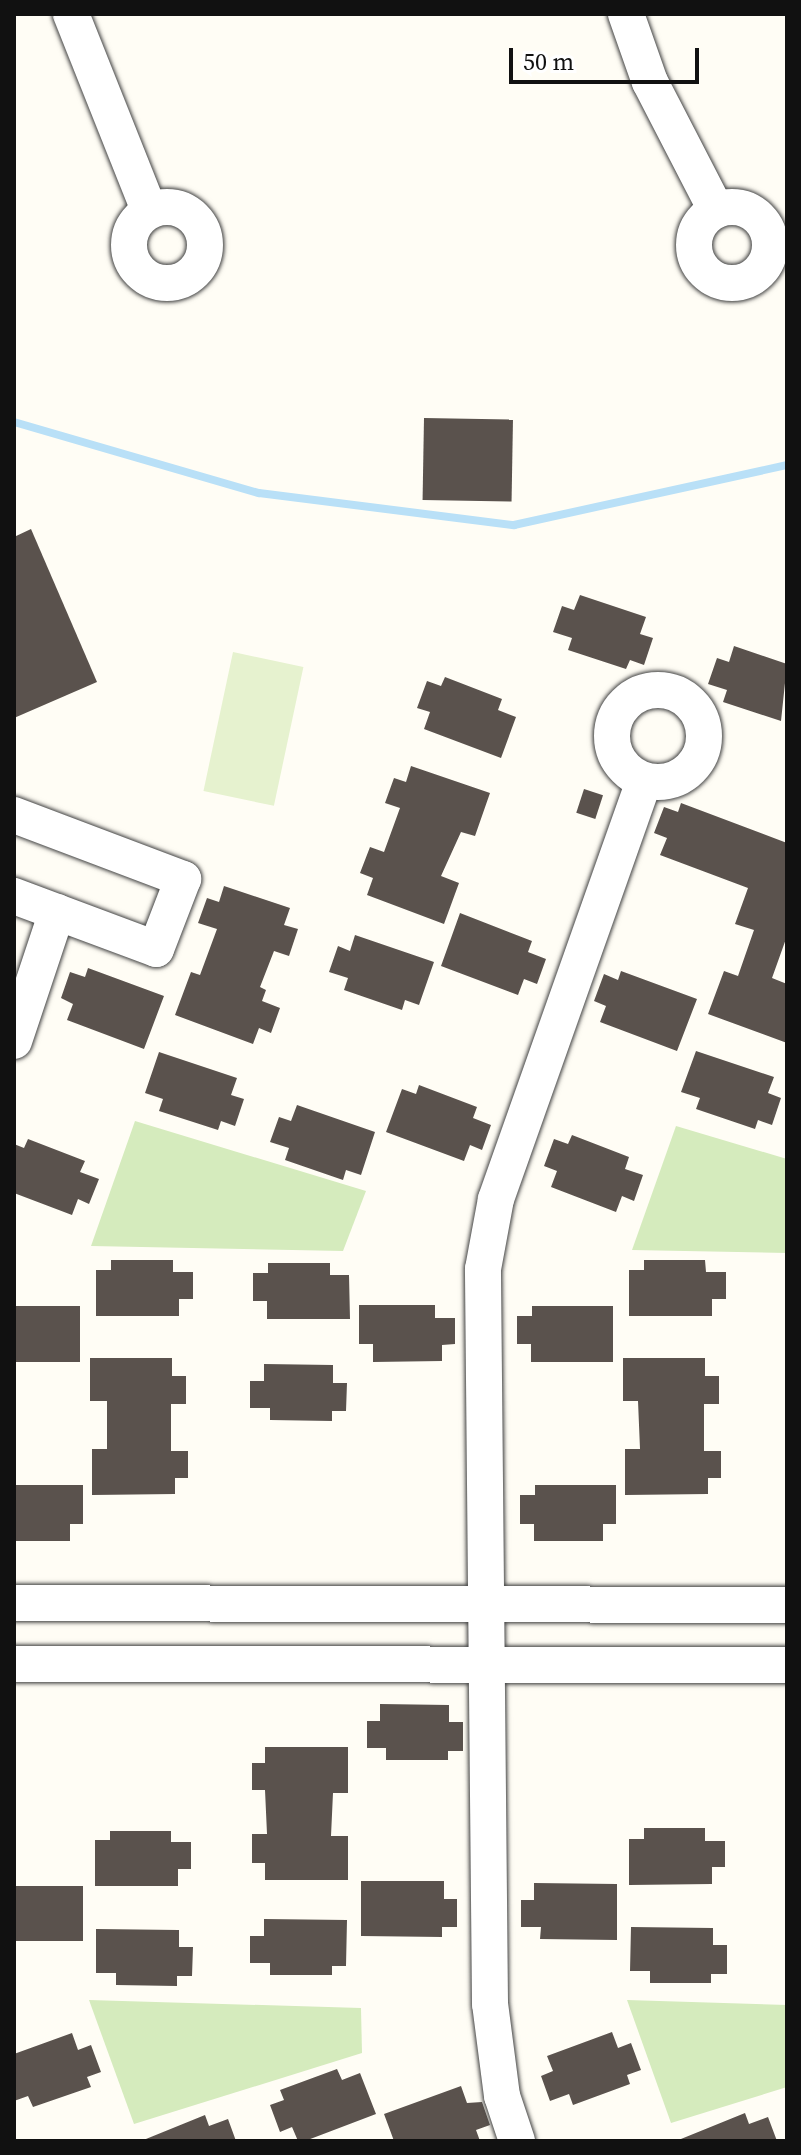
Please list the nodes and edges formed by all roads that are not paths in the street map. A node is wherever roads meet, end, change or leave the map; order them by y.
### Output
1 (71, 14) edge
2 (626, 14) edge
3 (149, 210) dead end
4 (716, 210) dead end
5 (644, 780) dead end
6 (14, 815) edge
7 (14, 896) edge
8 (57, 912) junction
9 (14, 1041) edge
10 (14, 1603) edge
11 (483, 1604) junction
12 (787, 1605) edge
13 (14, 1664) edge
14 (483, 1664) junction
15 (787, 1665) edge
16 (517, 2141) edge

1 - 3 street
2 - 4 street
5 - 11 street
6 - 8 street
7 - 8 street
8 - 9 street
10 - 11 street
11 - 12 street
11 - 14 street
13 - 14 street
14 - 15 street
14 - 16 street

